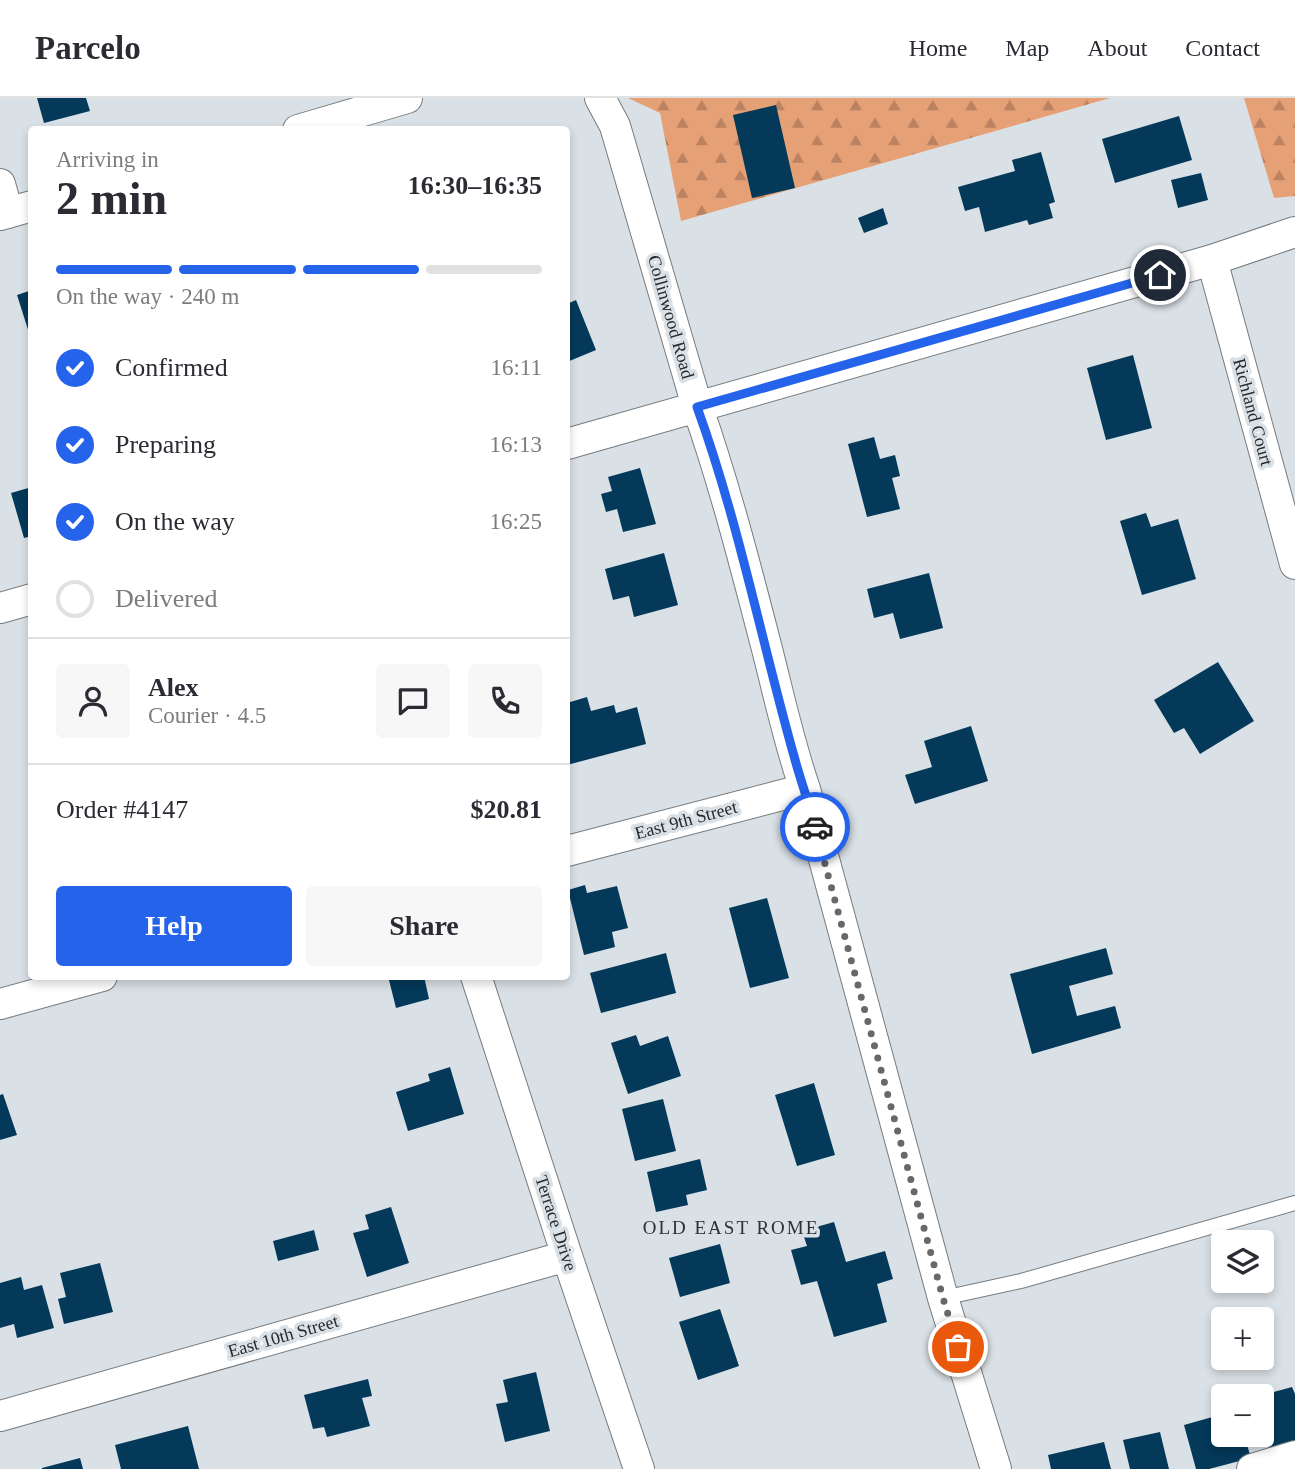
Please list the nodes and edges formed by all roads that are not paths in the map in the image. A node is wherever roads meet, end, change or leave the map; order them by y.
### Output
1 (407, 98) edge
2 (600, 98) edge
3 (312, 126) edge
4 (0, 184) edge
5 (13, 211) edge
6 (1295, 232) edge
7 (1212, 260) junction
8 (697, 407) junction
9 (570, 443) edge
10 (1295, 564) edge
11 (28, 600) edge
12 (0, 608) edge
13 (805, 789) junction
14 (570, 850) edge
15 (87, 980) edge
16 (477, 980) edge
17 (0, 1004) edge
18 (1295, 1203) edge
19 (567, 1256) junction
20 (943, 1298) junction
21 (0, 1416) edge
22 (1295, 1456) edge
23 (639, 1469) edge
24 (996, 1469) edge
25 (1252, 1469) edge

1 - 3 street
2 - 8 street, Collinwood Road
4 - 5 street
6 - 7 street
7 - 8 street
7 - 10 street, Richland Court
8 - 9 street
8 - 13 street, Collinwood Road
11 - 12 street
13 - 14 street, East 9th Street
13 - 20 street, Collinwood Road
15 - 17 street
16 - 19 street, Terrace Drive
18 - 20 lane
19 - 21 street, East 10th Street
19 - 23 street, Terrace Drive
20 - 24 street, Collinwood Road
22 - 25 street

